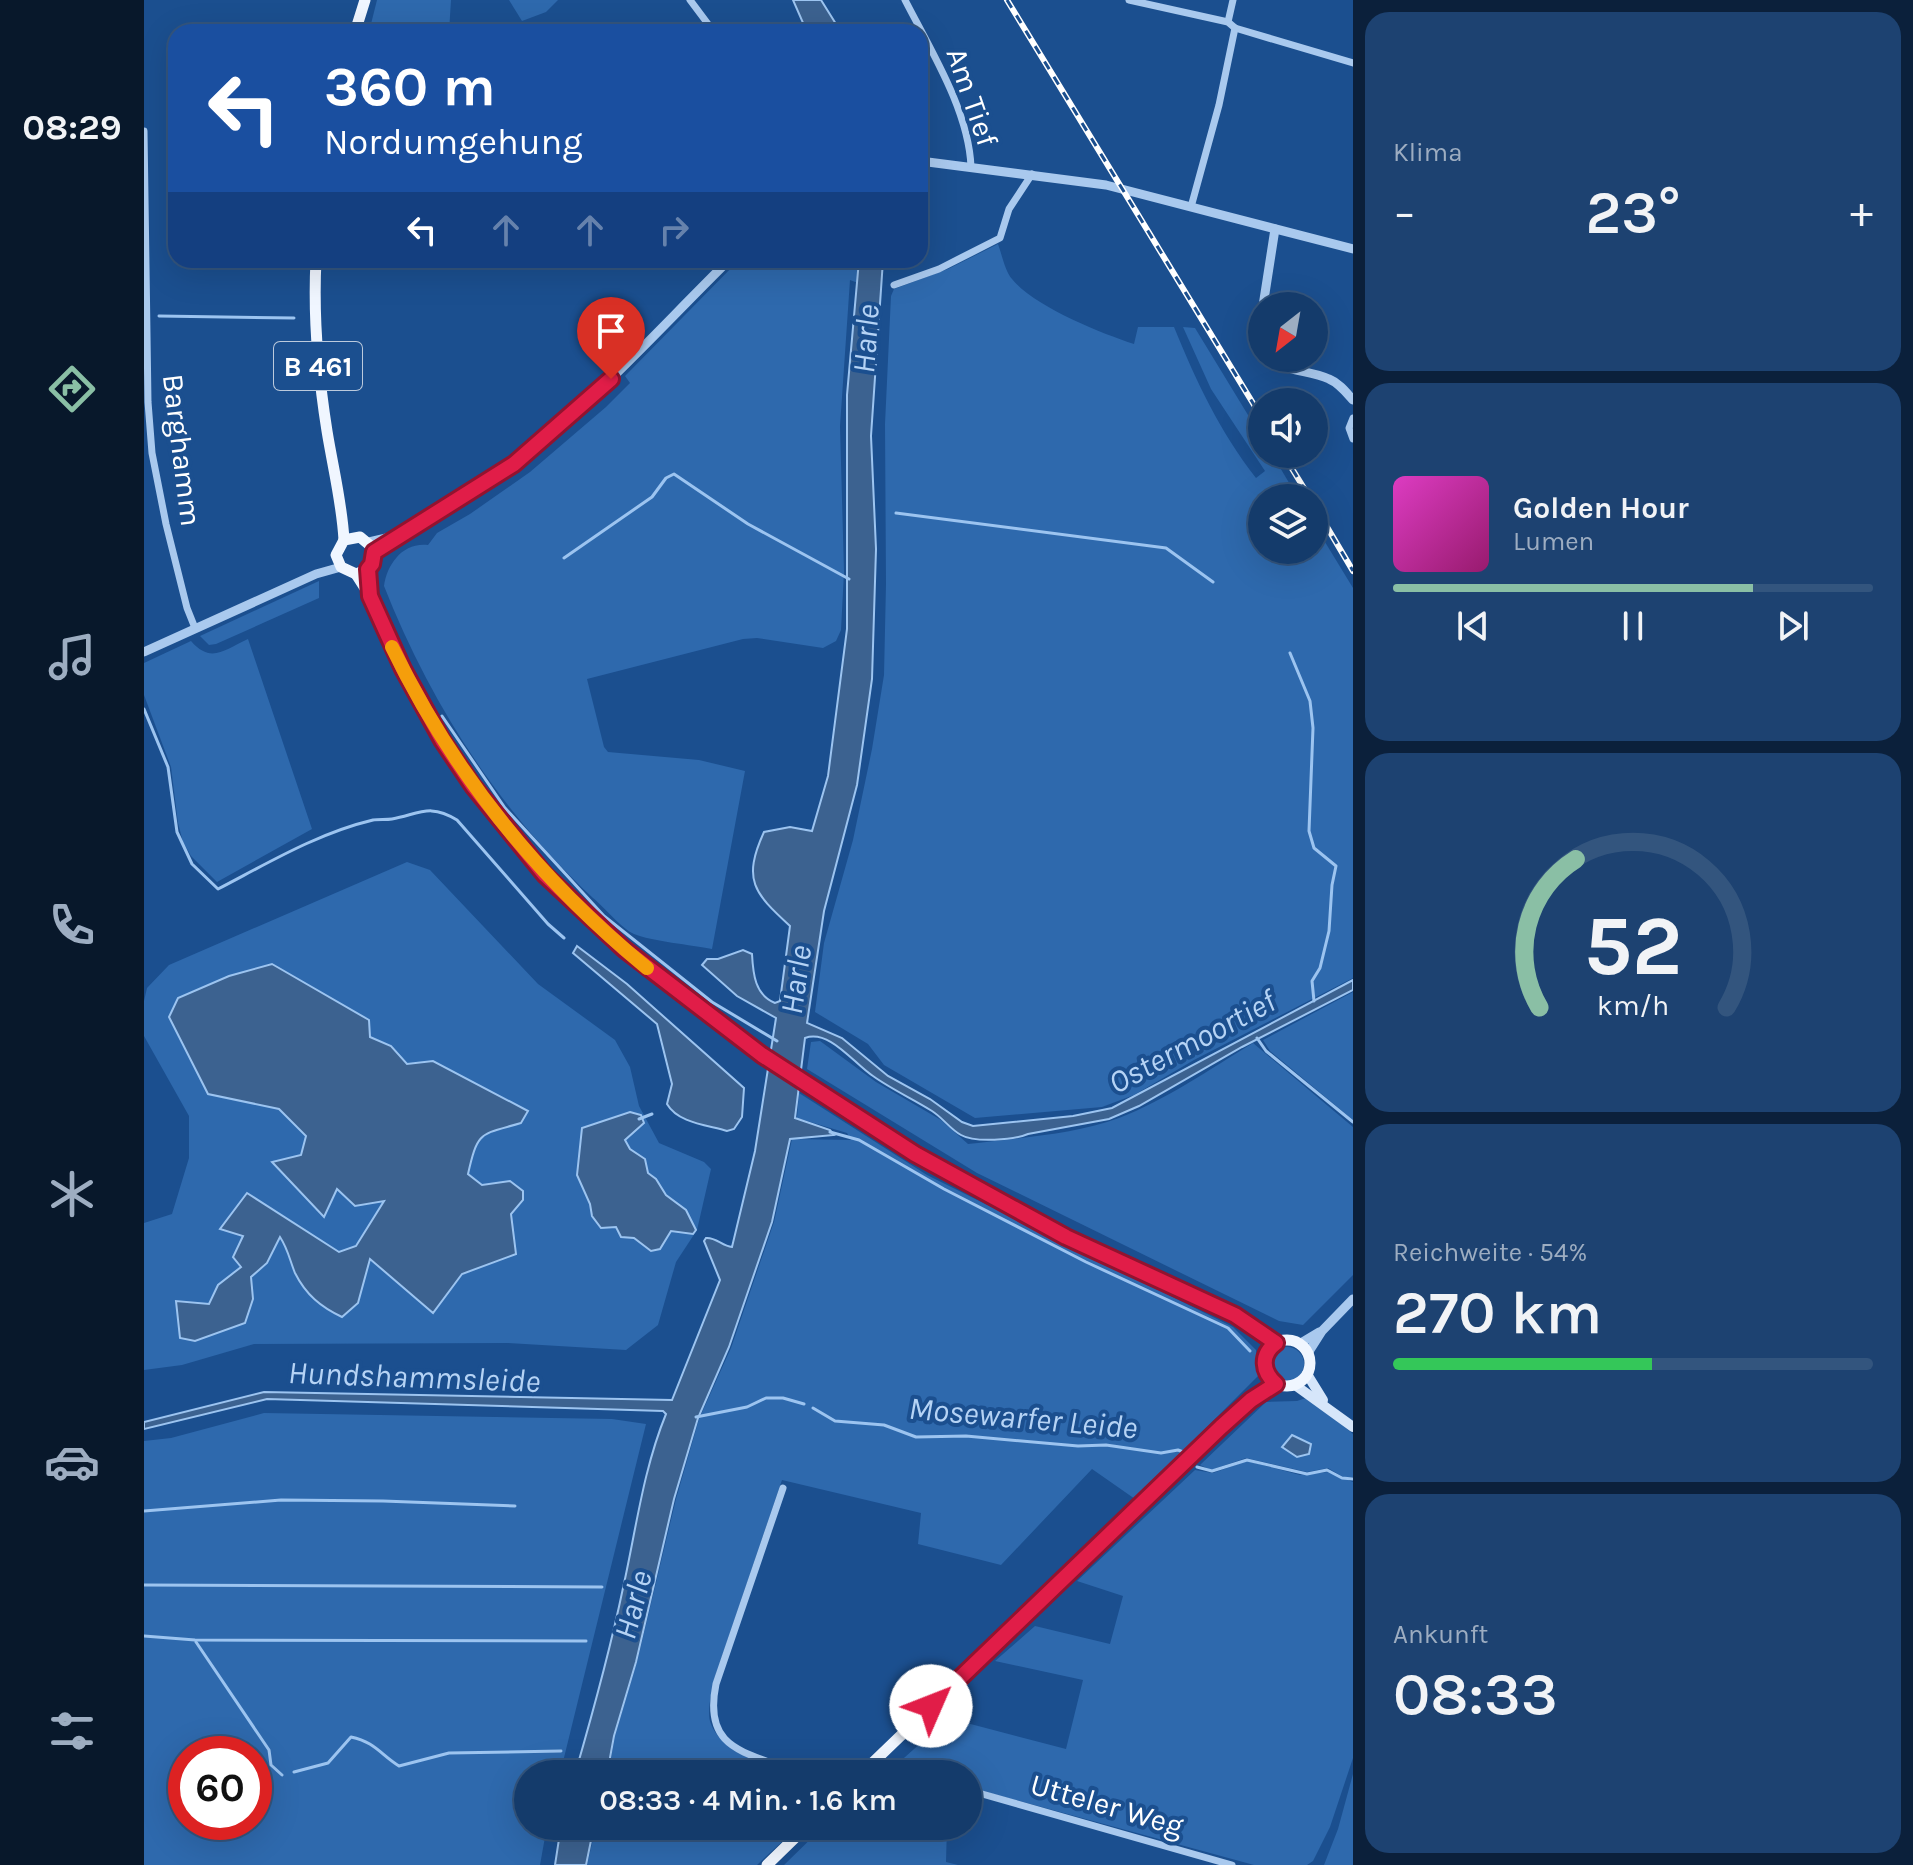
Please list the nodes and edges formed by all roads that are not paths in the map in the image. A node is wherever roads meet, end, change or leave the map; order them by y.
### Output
1 (365, 0) edge
2 (690, 0) edge
3 (905, 0) edge
4 (1129, 0) edge
5 (1233, 0) edge
6 (1228, 22) junction
7 (358, 24) edge
8 (708, 24) edge
9 (917, 24) edge
10 (1235, 28) junction
11 (928, 45) edge
12 (1353, 63) edge
13 (144, 131) edge
14 (928, 162) edge
15 (971, 167) junction
16 (1032, 174) junction
17 (1191, 207) junction
18 (1275, 229) junction
19 (1353, 249) edge
20 (316, 268) edge
21 (721, 268) edge
22 (894, 285) dead end
23 (1265, 292) edge
24 (145, 336) edge
25 (1302, 372) edge
26 (1353, 400) edge
27 (1353, 418) edge
28 (1353, 439) edge
29 (350, 538) junction
30 (371, 547) junction
31 (338, 561) junction
32 (362, 572) junction
33 (195, 628) junction
34 (144, 652) edge
35 (1353, 1299) edge
36 (1272, 1347) junction
37 (1303, 1349) junction
38 (1267, 1374) junction
39 (1307, 1374) junction
40 (1276, 1384) junction
41 (1295, 1385) junction
42 (1251, 1400) junction
43 (1326, 1405) junction
44 (1353, 1427) edge
45 (783, 1488) dead end
46 (763, 1760) edge
47 (876, 1760) edge
48 (982, 1794) edge
49 (793, 1840) edge
50 (767, 1865) edge
51 (1232, 1865) edge

1 - 7 main road
2 - 8 street
3 - 9 street, Am Tief
4 - 6 street
5 - 6 street
6 - 10 street
10 - 12 street
10 - 17 street
11 - 15 street, Am Tief
13 - 24 street, Barghamm
14 - 15 street
15 - 16 street
16 - 17 street
16 - 22 street
17 - 18 street
18 - 19 street
18 - 23 street
20 - 29 main road, B 461
21 - 30 street
24 - 33 street, Barghamm
25 - 26 street
27 - 28 street
29 - 30 main road
29 - 31 main road
30 - 32 main road
31 - 32 main road
31 - 33 street
32 - 36 main road
33 - 34 street
35 - 37 street
36 - 37 main road
36 - 38 main road
37 - 39 main road
38 - 40 main road
38 - 42 main road
39 - 41 main road
39 - 43 main road
40 - 41 main road
40 - 42 main road
41 - 43 main road
42 - 47 main road
43 - 44 main road
45 - 46 street
48 - 51 street, Utteler Weg
49 - 50 main road

